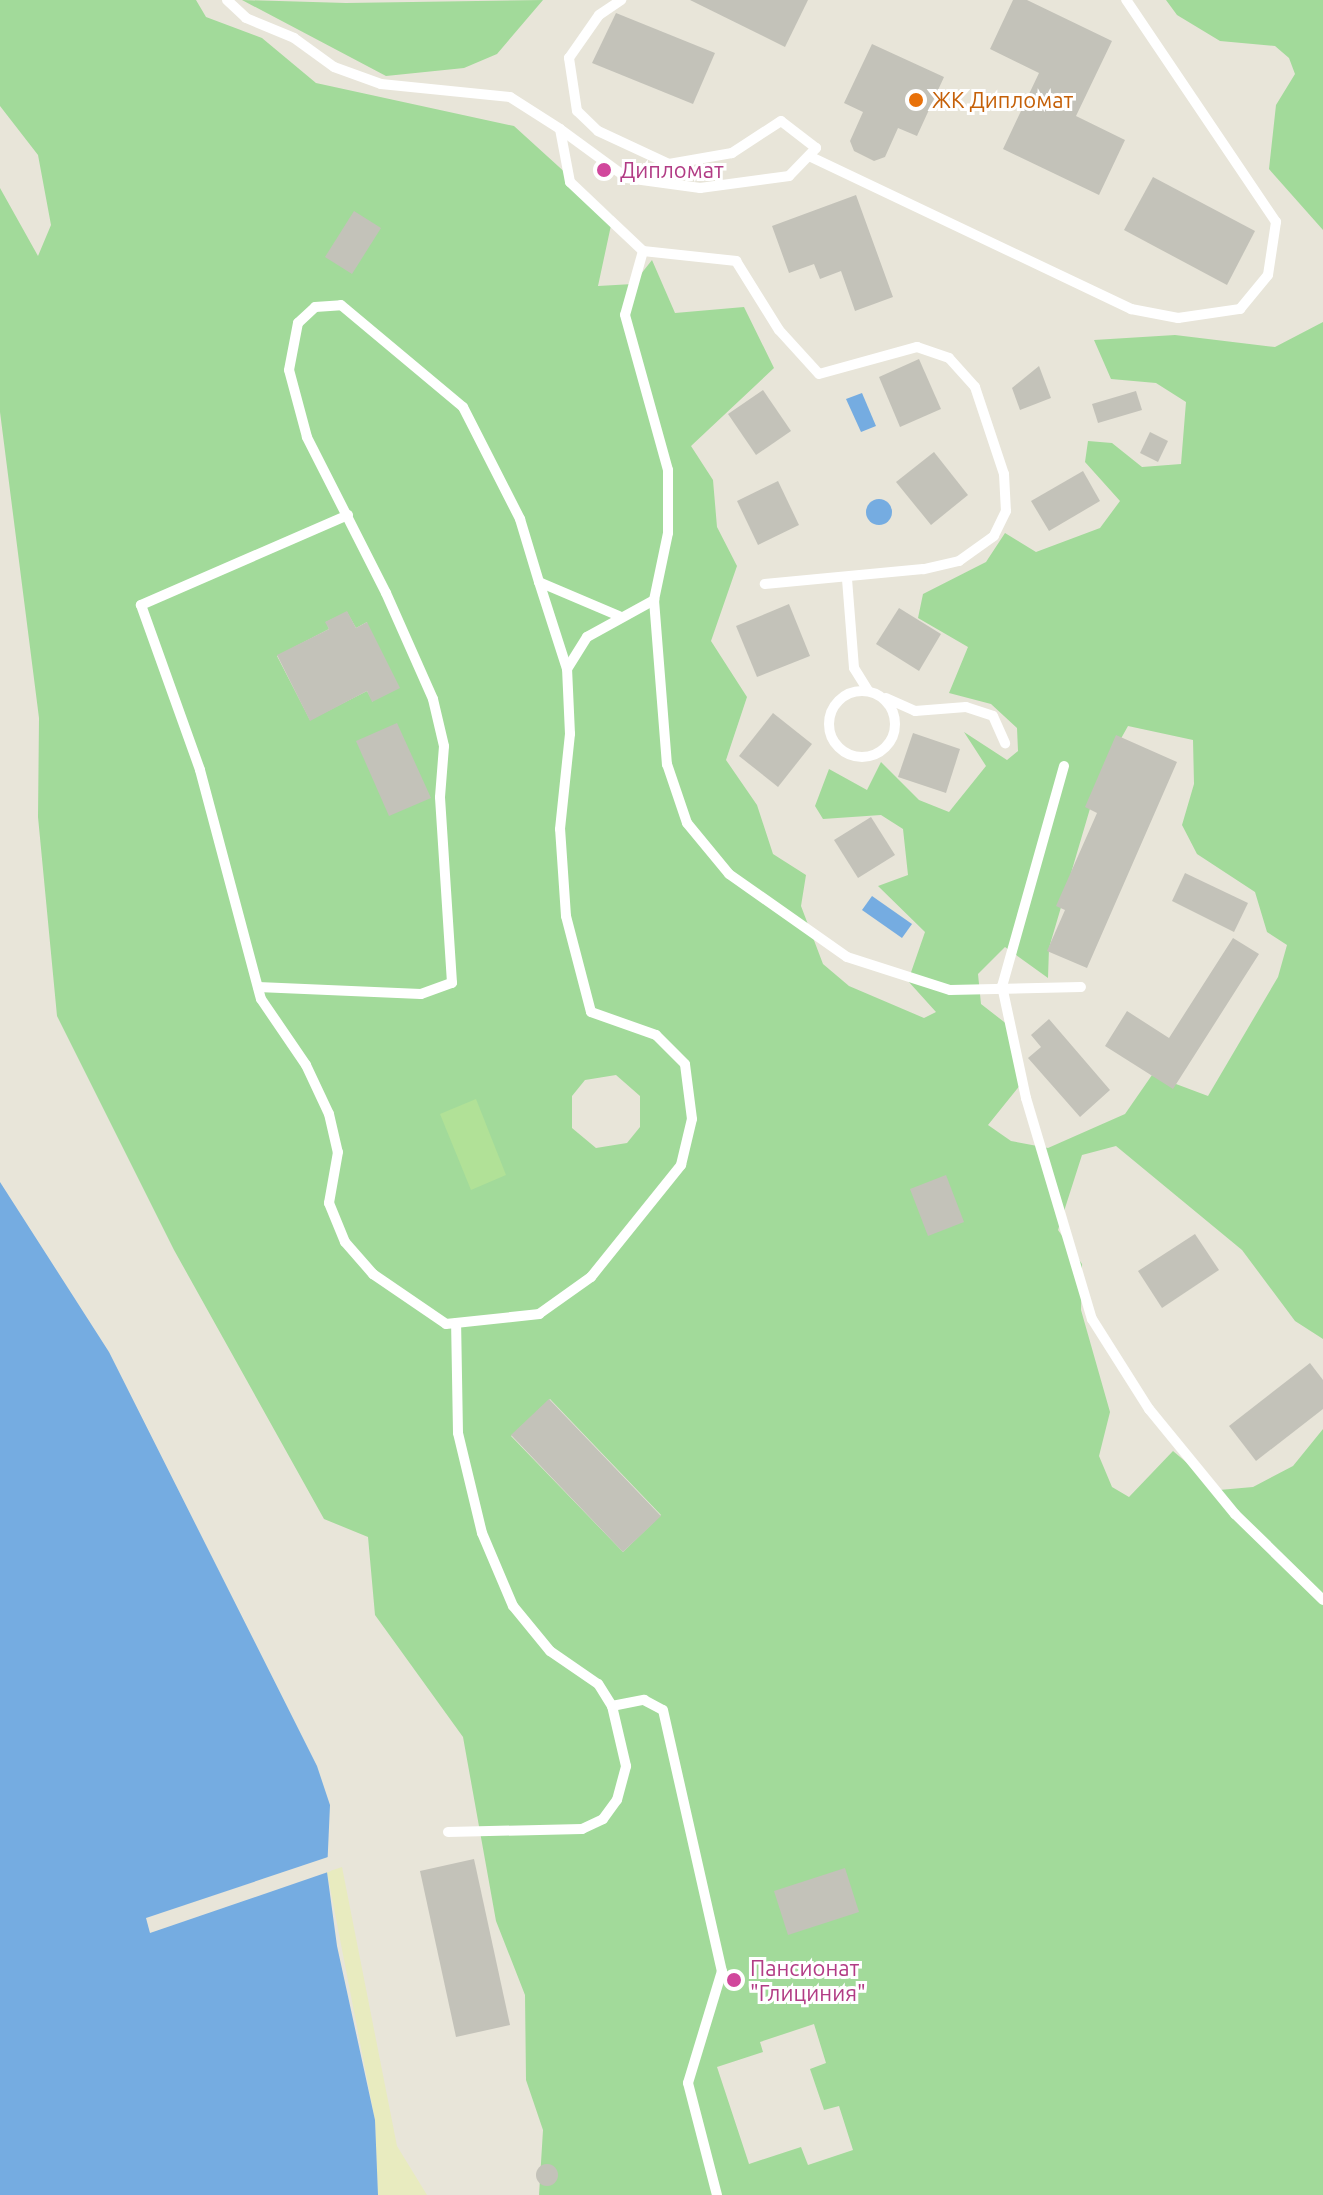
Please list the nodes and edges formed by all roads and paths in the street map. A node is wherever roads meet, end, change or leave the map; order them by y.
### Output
1 (227, 0) edge
2 (621, 0) edge
3 (1126, 0) edge
4 (560, 129) junction
5 (809, 156) junction
6 (643, 251) junction
7 (348, 515) junction
8 (847, 579) junction
9 (539, 582) junction
10 (765, 584) dead end
11 (654, 600) junction
12 (619, 616) junction
13 (567, 669) junction
14 (868, 690) junction
15 (884, 698) junction
16 (1005, 743) dead end
17 (1064, 766) dead end
18 (1002, 986) junction
19 (258, 987) junction
20 (1081, 987) dead end
21 (456, 1323) junction
22 (1323, 1600) edge
23 (612, 1706) junction
24 (448, 1832) dead end
25 (717, 2195) edge

1 - 4 lane
2 - 5 lane
3 - 5 lane
4 - 5 lane
4 - 6 lane
6 - 8 lane
6 - 11 lane
7 - 9 lane
7 - 19 lane
7 - 19 lane
8 - 10 lane
8 - 14 lane
9 - 12 lane
9 - 13 lane
11 - 12 lane
11 - 18 lane
12 - 13 lane
13 - 21 lane
14 - 15 lane
14 - 15 lane
15 - 16 lane
17 - 18 lane
18 - 20 lane
18 - 22 lane
19 - 21 lane
21 - 23 lane
23 - 24 lane
23 - 25 lane

